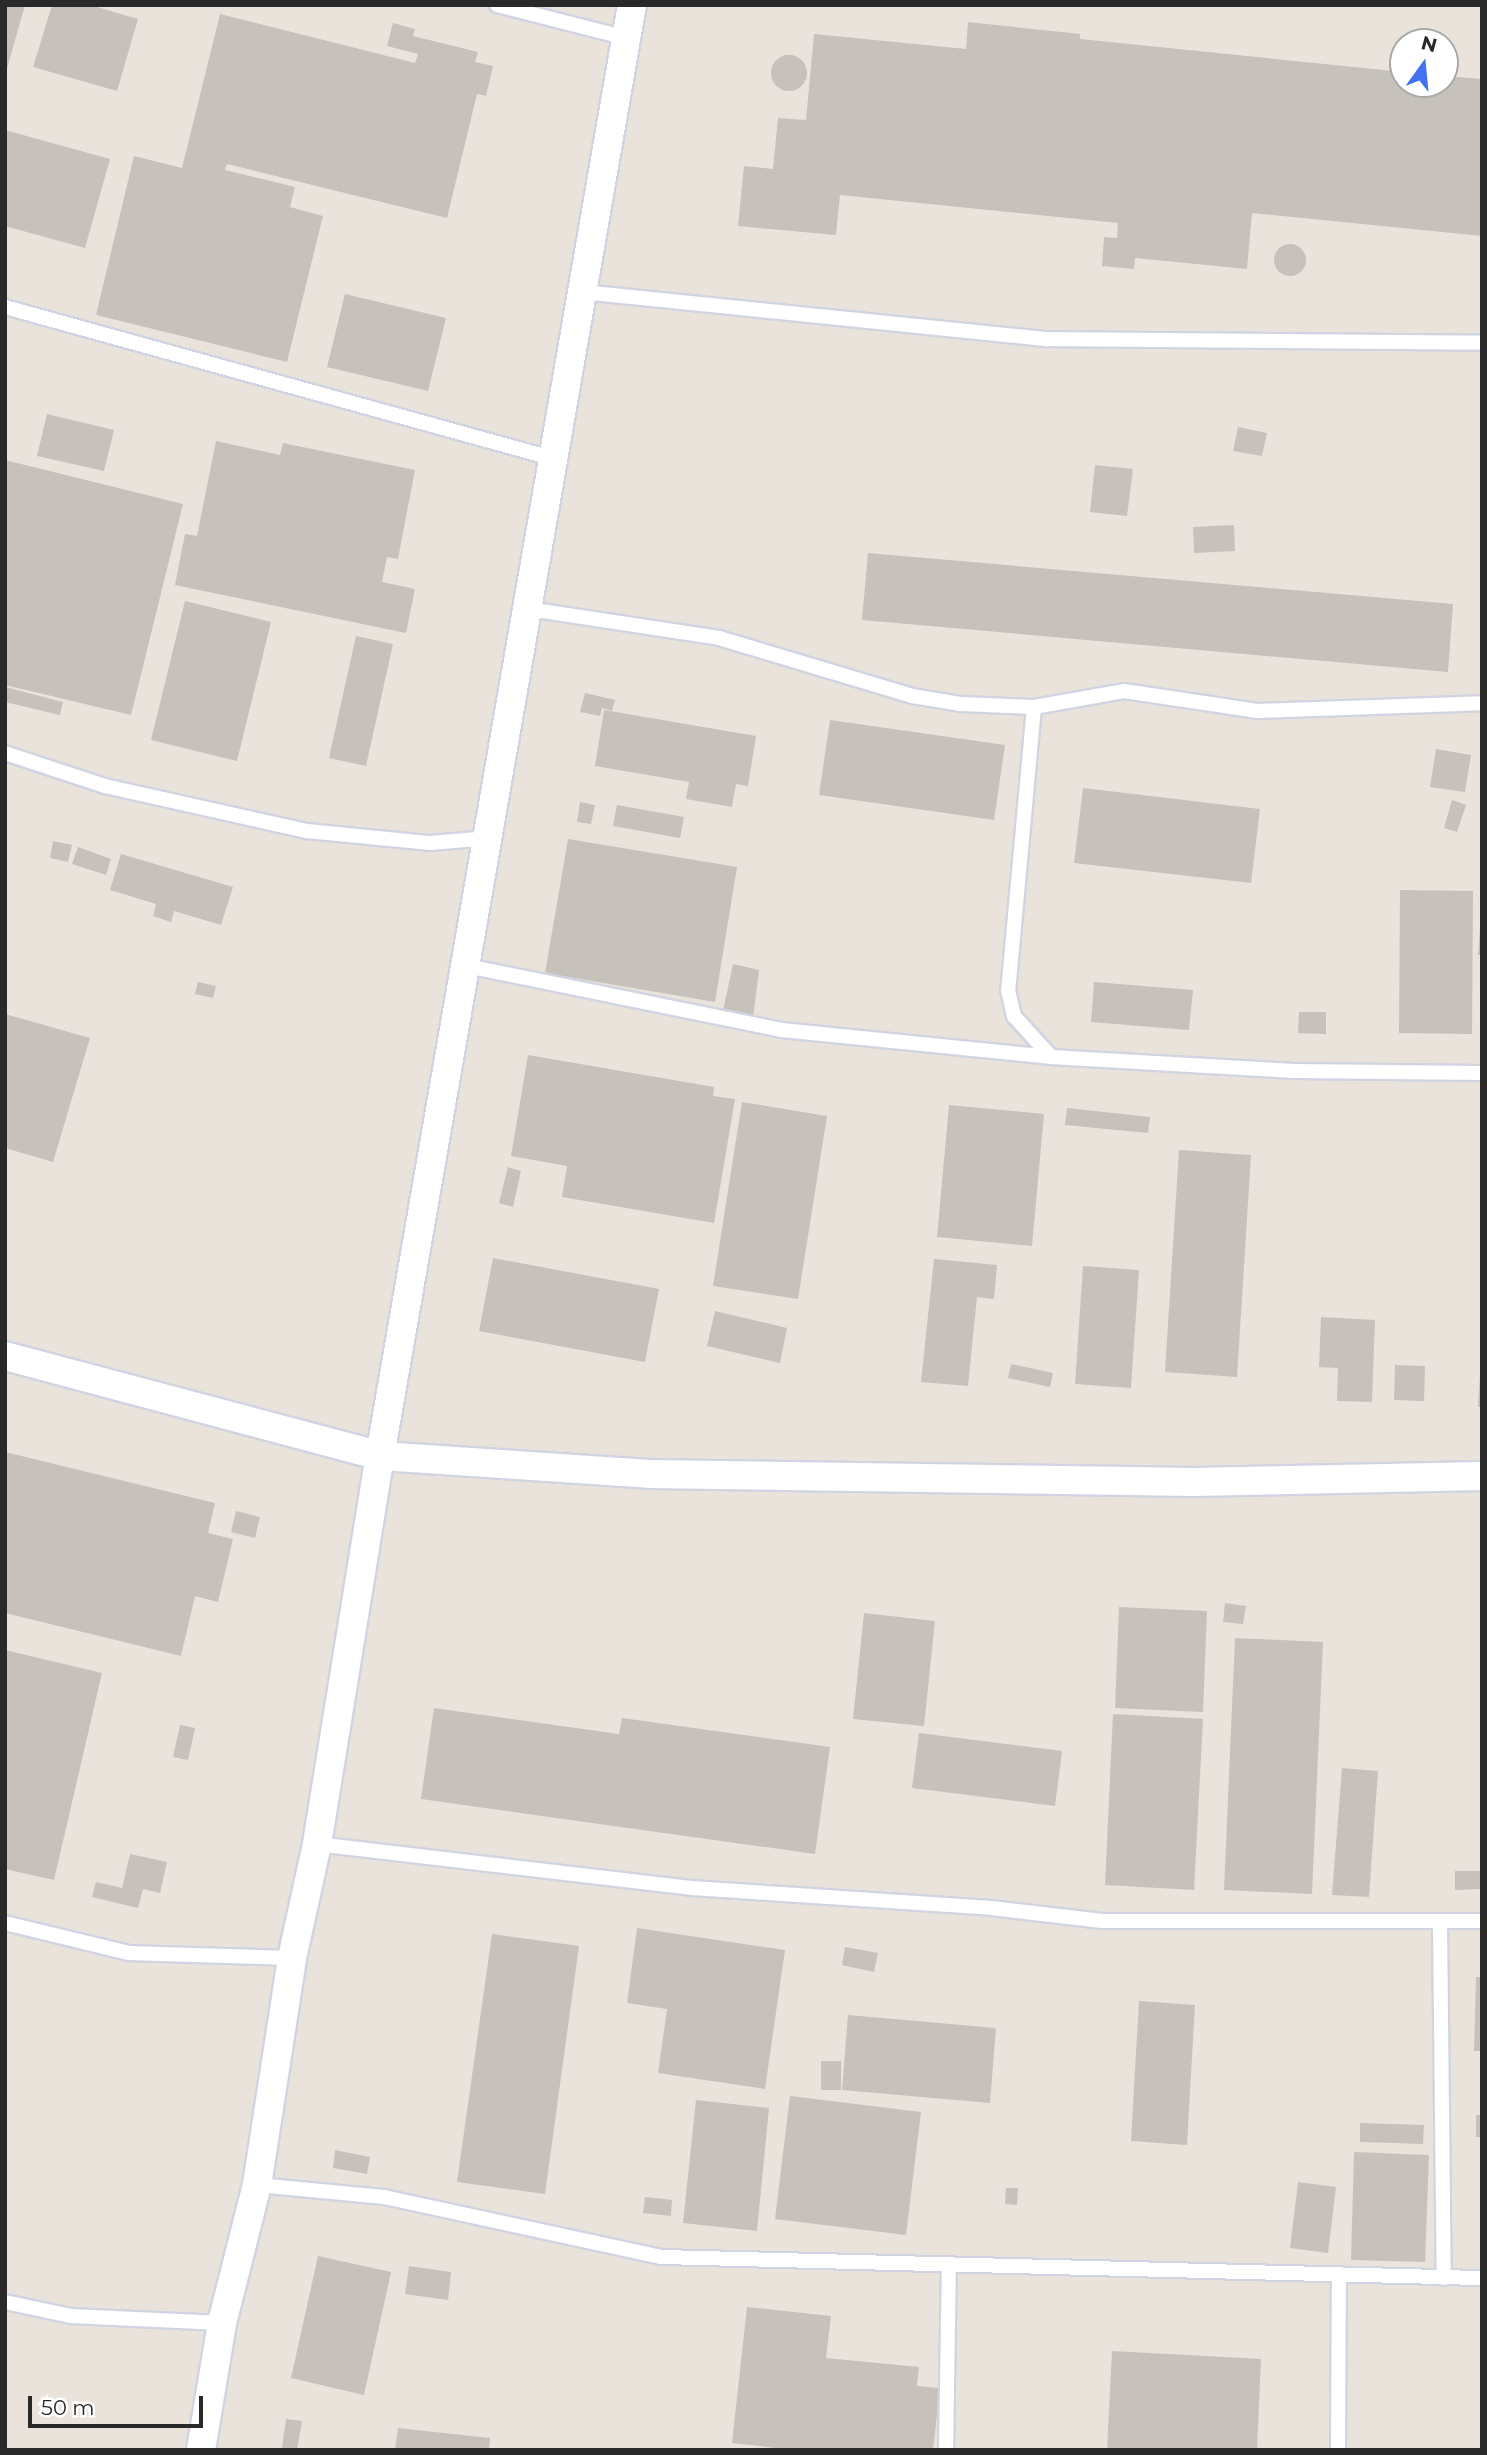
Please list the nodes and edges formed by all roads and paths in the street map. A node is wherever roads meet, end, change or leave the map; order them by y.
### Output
1 (497, 5) edge
2 (632, 5) edge
3 (626, 38) junction
4 (582, 292) junction
5 (5, 307) edge
6 (1482, 344) edge
7 (555, 459) junction
8 (528, 609) junction
9 (1482, 703) edge
10 (1034, 707) junction
11 (5, 754) edge
12 (489, 838) junction
13 (467, 966) junction
14 (1051, 1057) junction
15 (1482, 1073) edge
16 (5, 1356) edge
17 (380, 1456) junction
18 (1482, 1476) edge
19 (317, 1844) junction
20 (1482, 1921) edge
21 (1440, 1922) junction
22 (5, 1923) edge
23 (292, 1958) junction
24 (257, 2185) junction
25 (949, 2267) junction
26 (1339, 2274) junction
27 (1444, 2278) junction
28 (1482, 2278) edge
29 (5, 2302) edge
30 (222, 2323) junction
31 (201, 2450) edge
32 (946, 2450) edge
33 (1338, 2450) edge

1 - 3 lane
2 - 3 street
3 - 4 street
4 - 6 lane
4 - 7 street
5 - 7 lane
7 - 8 street
8 - 10 lane
8 - 12 street
9 - 10 lane
10 - 14 lane
11 - 12 lane
12 - 13 street
13 - 14 lane
13 - 17 street
14 - 15 lane
16 - 17 street
17 - 18 street
17 - 19 street
19 - 21 lane
19 - 23 street
20 - 21 lane
21 - 27 lane
22 - 23 lane
23 - 24 street
24 - 25 lane
24 - 30 street
25 - 26 lane
25 - 32 lane
26 - 27 lane
26 - 33 lane
27 - 28 lane
29 - 30 lane
30 - 31 street

